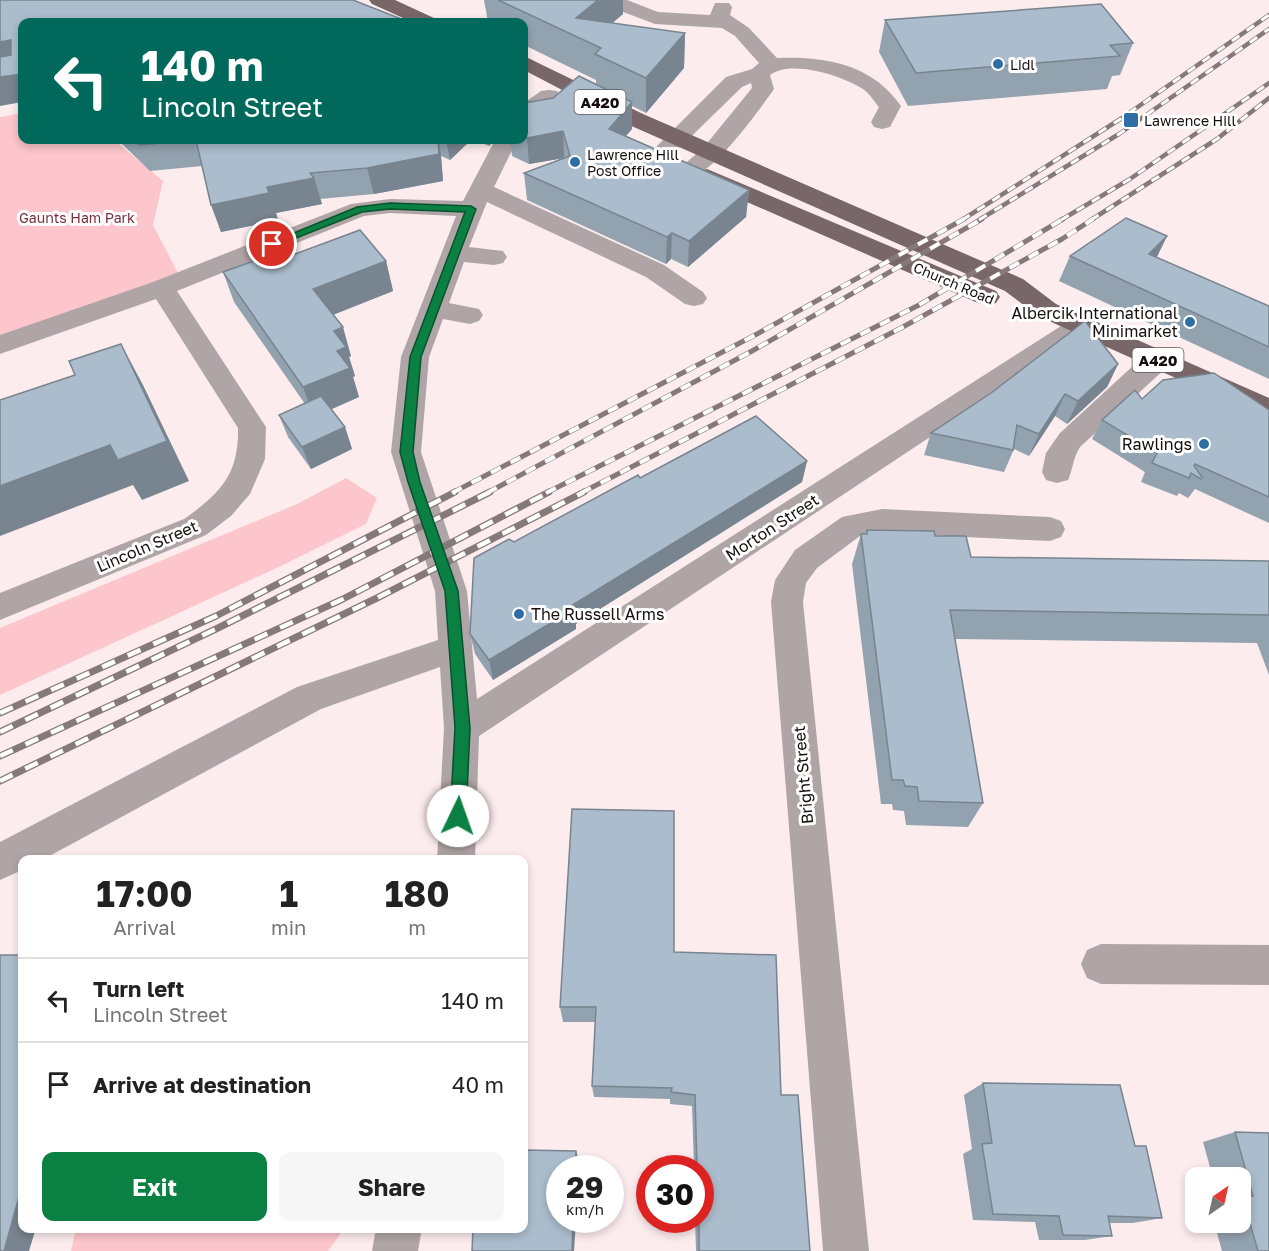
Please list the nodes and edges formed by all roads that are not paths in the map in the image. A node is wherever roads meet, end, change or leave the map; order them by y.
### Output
1 (379, 0) edge
2 (609, 0) edge
3 (725, 0) edge
4 (418, 18) edge
5 (727, 22) junction
6 (528, 64) edge
7 (765, 69) junction
8 (528, 84) edge
9 (549, 96) junction
10 (528, 109) edge
11 (882, 122) dead end
12 (598, 124) edge
13 (679, 138) junction
14 (504, 144) edge
15 (651, 150) joint
16 (712, 152) junction
17 (691, 169) junction
18 (475, 200) junction
19 (454, 253) junction
20 (494, 257) dead end
21 (162, 288) junction
22 (1007, 294) junction
23 (694, 298) dead end
24 (433, 309) junction
25 (470, 315) dead end
26 (1081, 325) junction
27 (13, 347) edge
28 (1157, 360) junction
29 (1269, 410) edge
30 (1057, 472) dead end
31 (1050, 529) dead end
32 (0, 607) edge
33 (455, 648) junction
34 (462, 728) junction
35 (456, 855) edge
36 (0, 862) edge
37 (1101, 964) dead end
38 (1269, 965) edge
39 (398, 1233) edge
40 (395, 1251) edge
41 (846, 1251) edge

1 - 4 main road
2 - 5 street
3 - 5 street
5 - 7 street
6 - 13 main road, A420
7 - 11 street
7 - 13 street
7 - 16 street
8 - 9 main road, A420
9 - 10 street
9 - 12 main road, A420
13 - 15 street
13 - 16 main road, A420
14 - 18 street
15 - 17 main road, A420
16 - 17 street
16 - 22 main road, Church Road / A420
17 - 22 main road, Church Road / A420
18 - 19 street
18 - 21 street
18 - 23 street
19 - 20 street
19 - 24 street
21 - 27 street
21 - 32 street, Lincoln Street
22 - 26 main road, Church Road / A420
24 - 25 street
24 - 33 street
26 - 28 main road, Church Road / A420
26 - 34 street, Morton Street
28 - 29 main road, Church Road / A420
28 - 30 street
31 - 41 street, Bright Street
33 - 34 street
33 - 36 street
34 - 35 street
37 - 38 street
39 - 40 street

